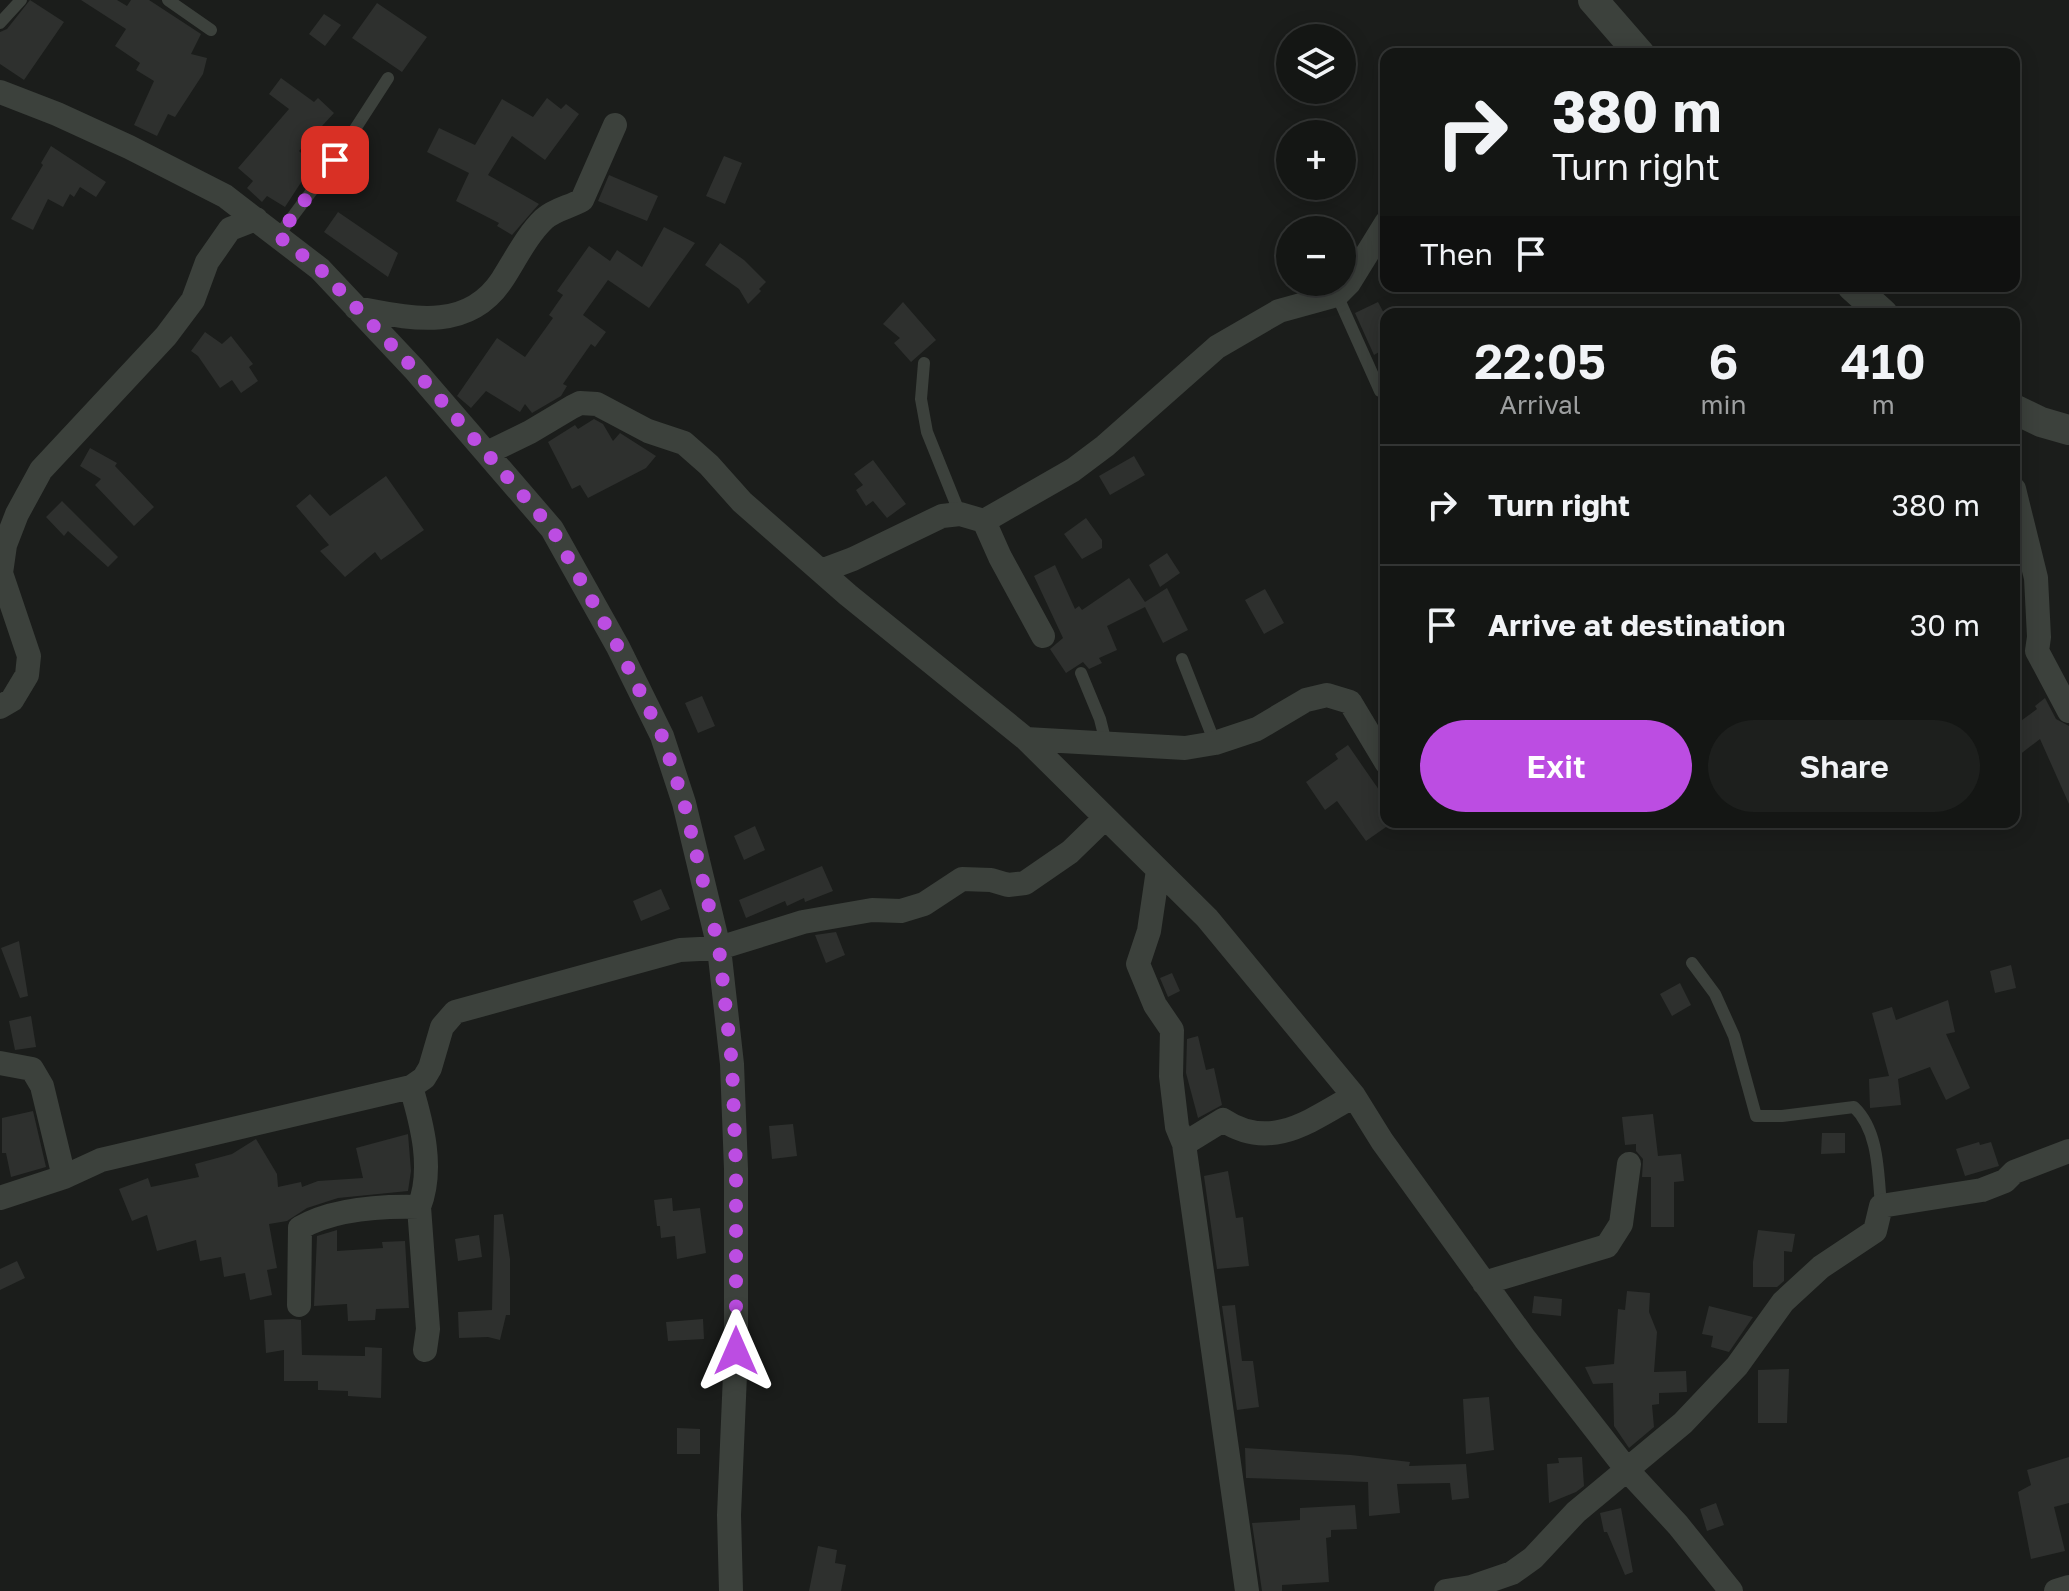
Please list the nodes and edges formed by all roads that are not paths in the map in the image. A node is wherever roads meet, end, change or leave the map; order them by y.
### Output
1 (21, 0) edge
2 (168, 0) edge
3 (1593, 0) edge
4 (0, 23) edge
5 (211, 30) dead end
6 (1635, 48) edge
7 (388, 78) dead end
8 (0, 92) edge
9 (615, 125) dead end
10 (256, 219) junction
11 (1380, 233) edge
12 (278, 236) junction
13 (1356, 272) edge
14 (1859, 292) edge
15 (1333, 296) edge
16 (1337, 296) edge
17 (356, 308) junction
18 (1876, 308) edge
19 (924, 363) dead end
20 (1380, 391) dead end
21 (2020, 412) edge
22 (2069, 430) edge
23 (487, 453) junction
24 (2020, 513) edge
25 (960, 514) junction
26 (984, 521) junction
27 (821, 571) junction
28 (1043, 636) dead end
29 (1182, 659) dead end
30 (1081, 673) dead end
31 (0, 707) edge
32 (2069, 711) edge
33 (1026, 739) junction
34 (1106, 743) junction
35 (1215, 743) junction
36 (1380, 752) edge
37 (1105, 818) junction
38 (1158, 870) junction
39 (719, 948) junction
40 (1692, 963) dead end
41 (0, 1063) edge
42 (411, 1087) junction
43 (1354, 1096) junction
44 (1184, 1144) junction
45 (2069, 1151) edge
46 (1629, 1164) dead end
47 (64, 1177) junction
48 (0, 1198) edge
49 (1881, 1206) junction
50 (419, 1207) junction
51 (1484, 1283) junction
52 (299, 1305) dead end
53 (425, 1350) dead end
54 (1628, 1471) junction
55 (2069, 1587) edge
56 (1471, 1589) edge
57 (731, 1591) edge
58 (1247, 1591) edge
59 (1446, 1591) edge
60 (1731, 1591) edge
61 (2056, 1591) edge

1 - 4 lane
2 - 5 lane
3 - 6 street
7 - 12 lane
8 - 10 street
9 - 17 street
10 - 12 street
10 - 31 street
11 - 13 street
12 - 17 street
14 - 18 street
15 - 26 street
16 - 20 lane
17 - 23 street
19 - 25 lane
21 - 22 street
23 - 27 street
23 - 39 street
24 - 32 street
25 - 26 street
25 - 27 street
26 - 28 street
27 - 33 street
29 - 35 lane
30 - 34 lane
33 - 34 street
33 - 37 street
34 - 35 street
35 - 36 street
37 - 38 street
37 - 39 street
38 - 43 street
38 - 44 street
39 - 42 street
39 - 57 street
40 - 49 lane
41 - 47 street
42 - 47 street
42 - 50 street
43 - 44 street
43 - 51 street
44 - 58 street
45 - 49 street
46 - 51 street
47 - 48 street
49 - 54 street
50 - 52 street
50 - 53 street
51 - 54 street
54 - 56 street
54 - 60 street
55 - 61 street
56 - 59 street

